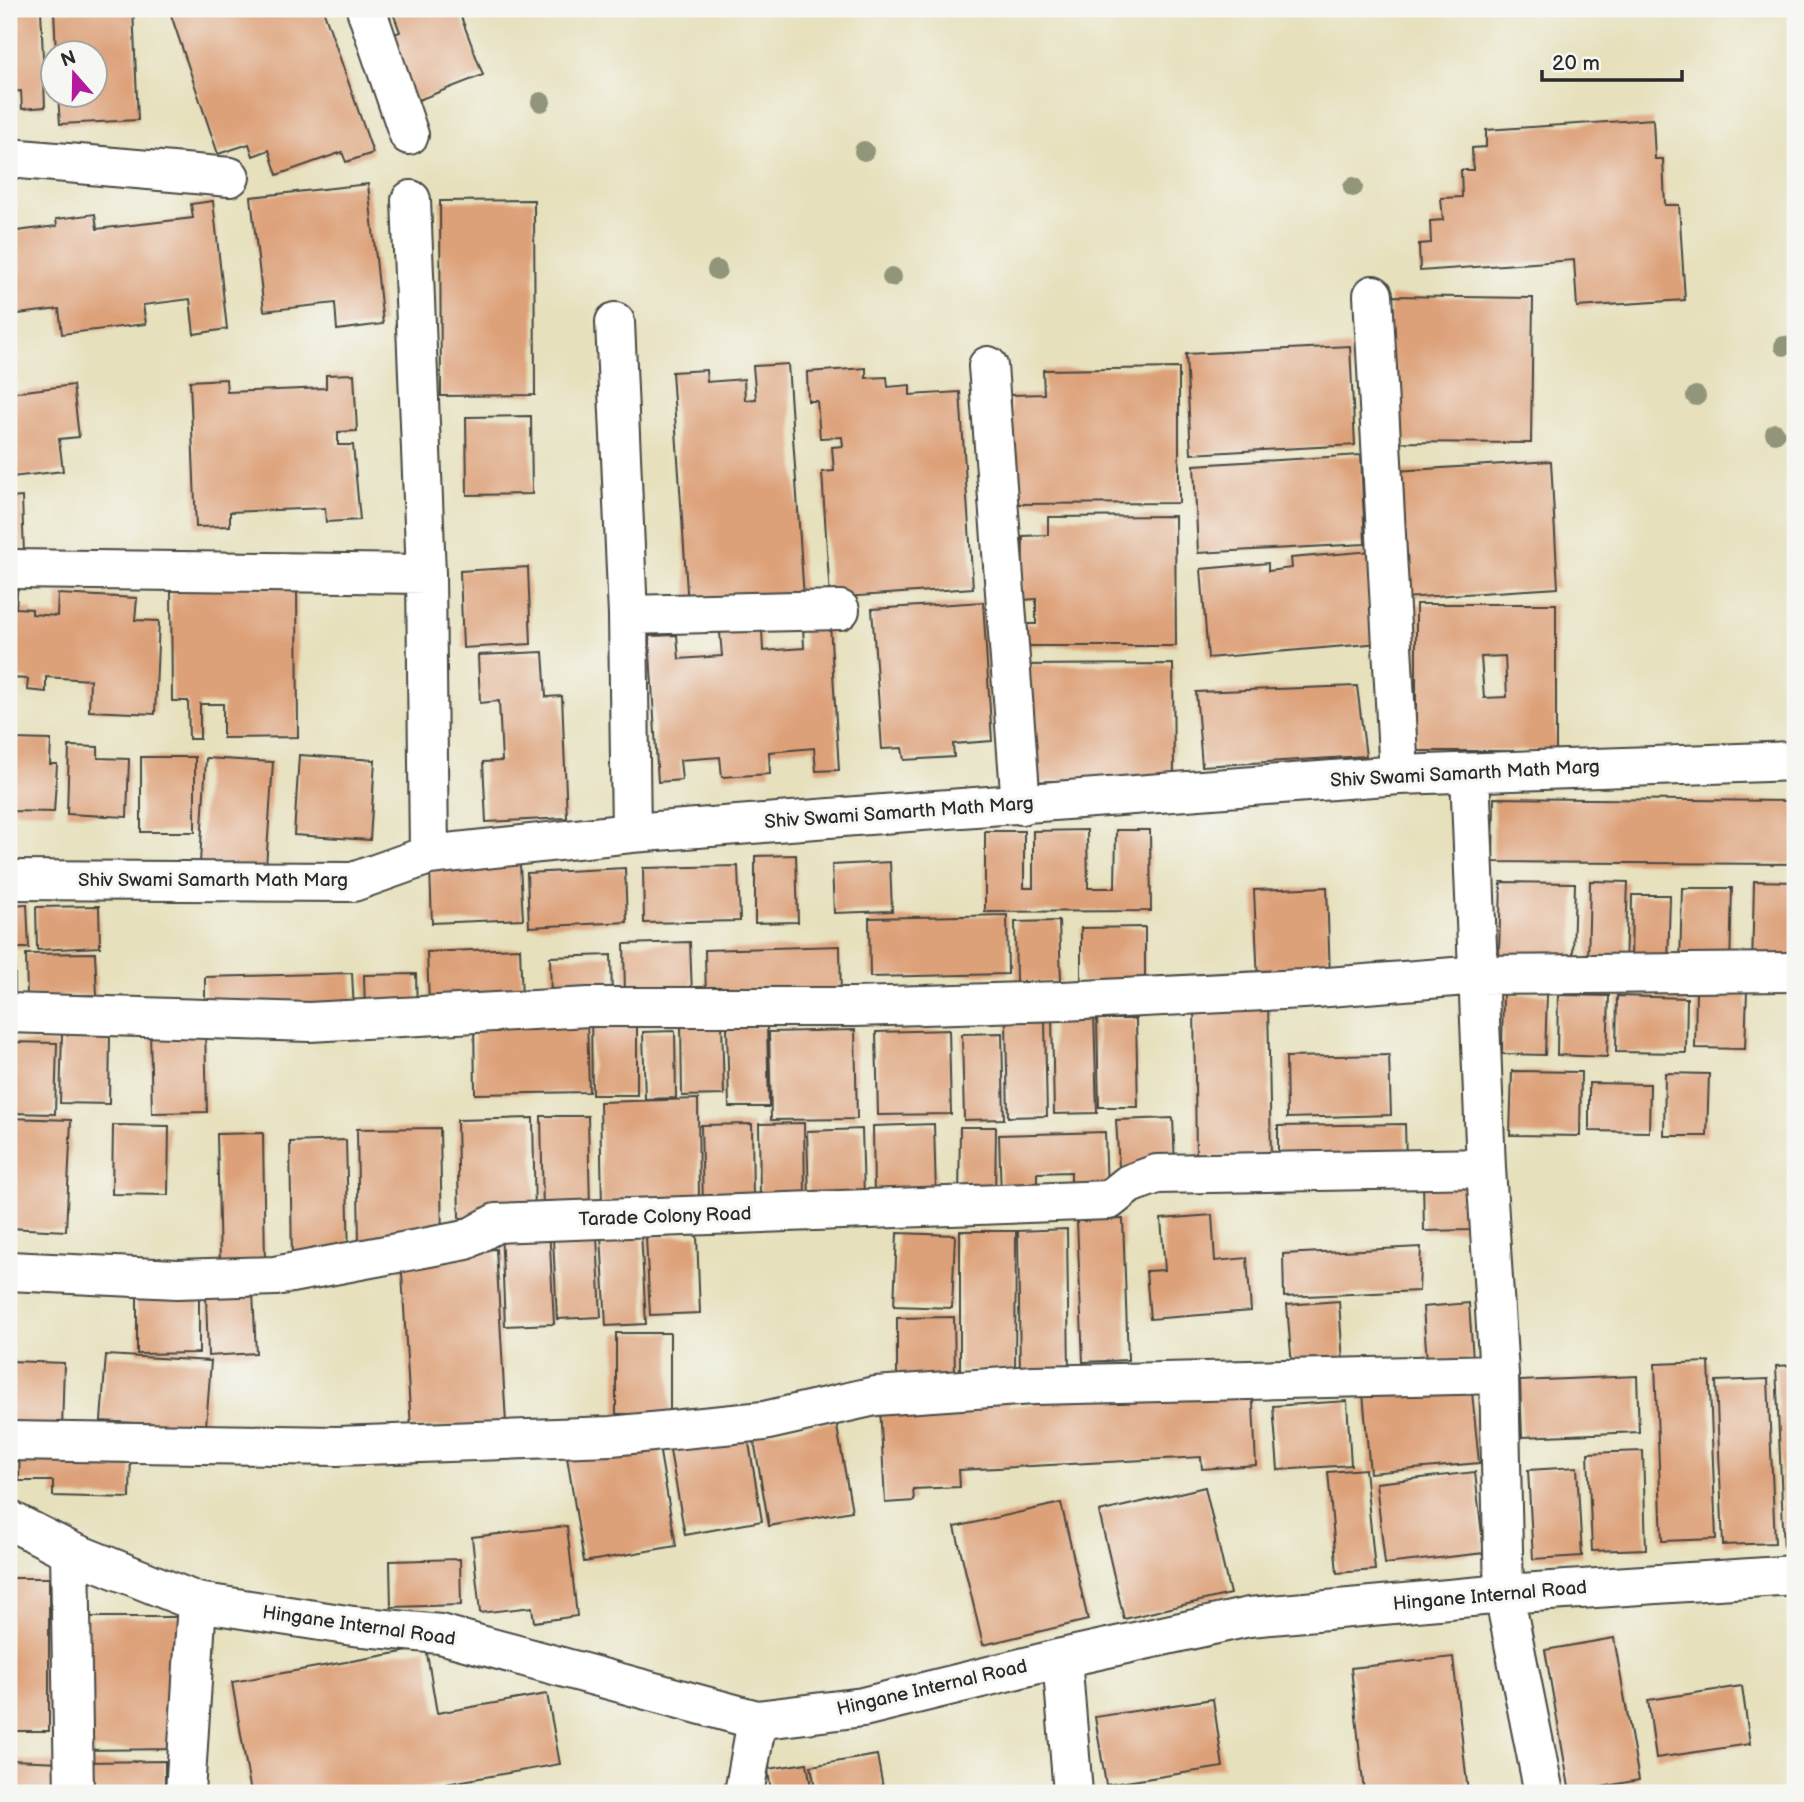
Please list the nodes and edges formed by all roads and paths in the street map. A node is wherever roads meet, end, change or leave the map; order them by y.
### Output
1 (366, 9) edge
2 (410, 135) dead end
3 (9, 158) edge
4 (230, 177) dead end
5 (411, 200) dead end
6 (1373, 295) dead end
7 (615, 322) dead end
8 (988, 366) dead end
9 (9, 569) edge
10 (426, 574) junction
11 (840, 610) dead end
12 (628, 615) junction
13 (1795, 761) edge
14 (1470, 773) junction
15 (1399, 775) junction
16 (1021, 805) junction
17 (631, 833) junction
18 (429, 855) junction
19 (9, 880) edge
20 (1795, 972) edge
21 (1479, 975) junction
22 (9, 1013) edge
23 (1486, 1168) junction
24 (9, 1270) edge
25 (1499, 1374) junction
26 (9, 1441) edge
27 (9, 1520) edge
28 (70, 1551) junction
29 (1795, 1575) edge
30 (1504, 1594) junction
31 (197, 1602) junction
32 (1062, 1658) junction
33 (757, 1720) junction
34 (74, 1793) edge
35 (185, 1793) edge
36 (744, 1793) edge
37 (1073, 1793) edge
38 (1544, 1793) edge

1 - 2 street
3 - 4 street
5 - 10 street
6 - 15 street
7 - 12 street
8 - 16 street
9 - 10 street
10 - 18 street
11 - 12 street
12 - 17 street
13 - 14 street, Shiv Swami Samarth Math Marg
14 - 15 street, Shiv Swami Samarth Math Marg
14 - 21 street
15 - 16 street, Shiv Swami Samarth Math Marg
16 - 17 street, Shiv Swami Samarth Math Marg
17 - 18 street, Shiv Swami Samarth Math Marg
18 - 19 street, Shiv Swami Samarth Math Marg
20 - 21 street
21 - 22 street
21 - 23 street
23 - 24 street, Tarade Colony Road
23 - 25 street
25 - 26 street
25 - 30 street
27 - 28 street, Hingane Internal Road
28 - 31 street, Hingane Internal Road
28 - 34 street
29 - 30 street, Hingane Internal Road
30 - 32 street, Hingane Internal Road
30 - 38 street
31 - 33 street, Hingane Internal Road
31 - 35 street
32 - 33 street, Hingane Internal Road
32 - 37 street
33 - 36 street

